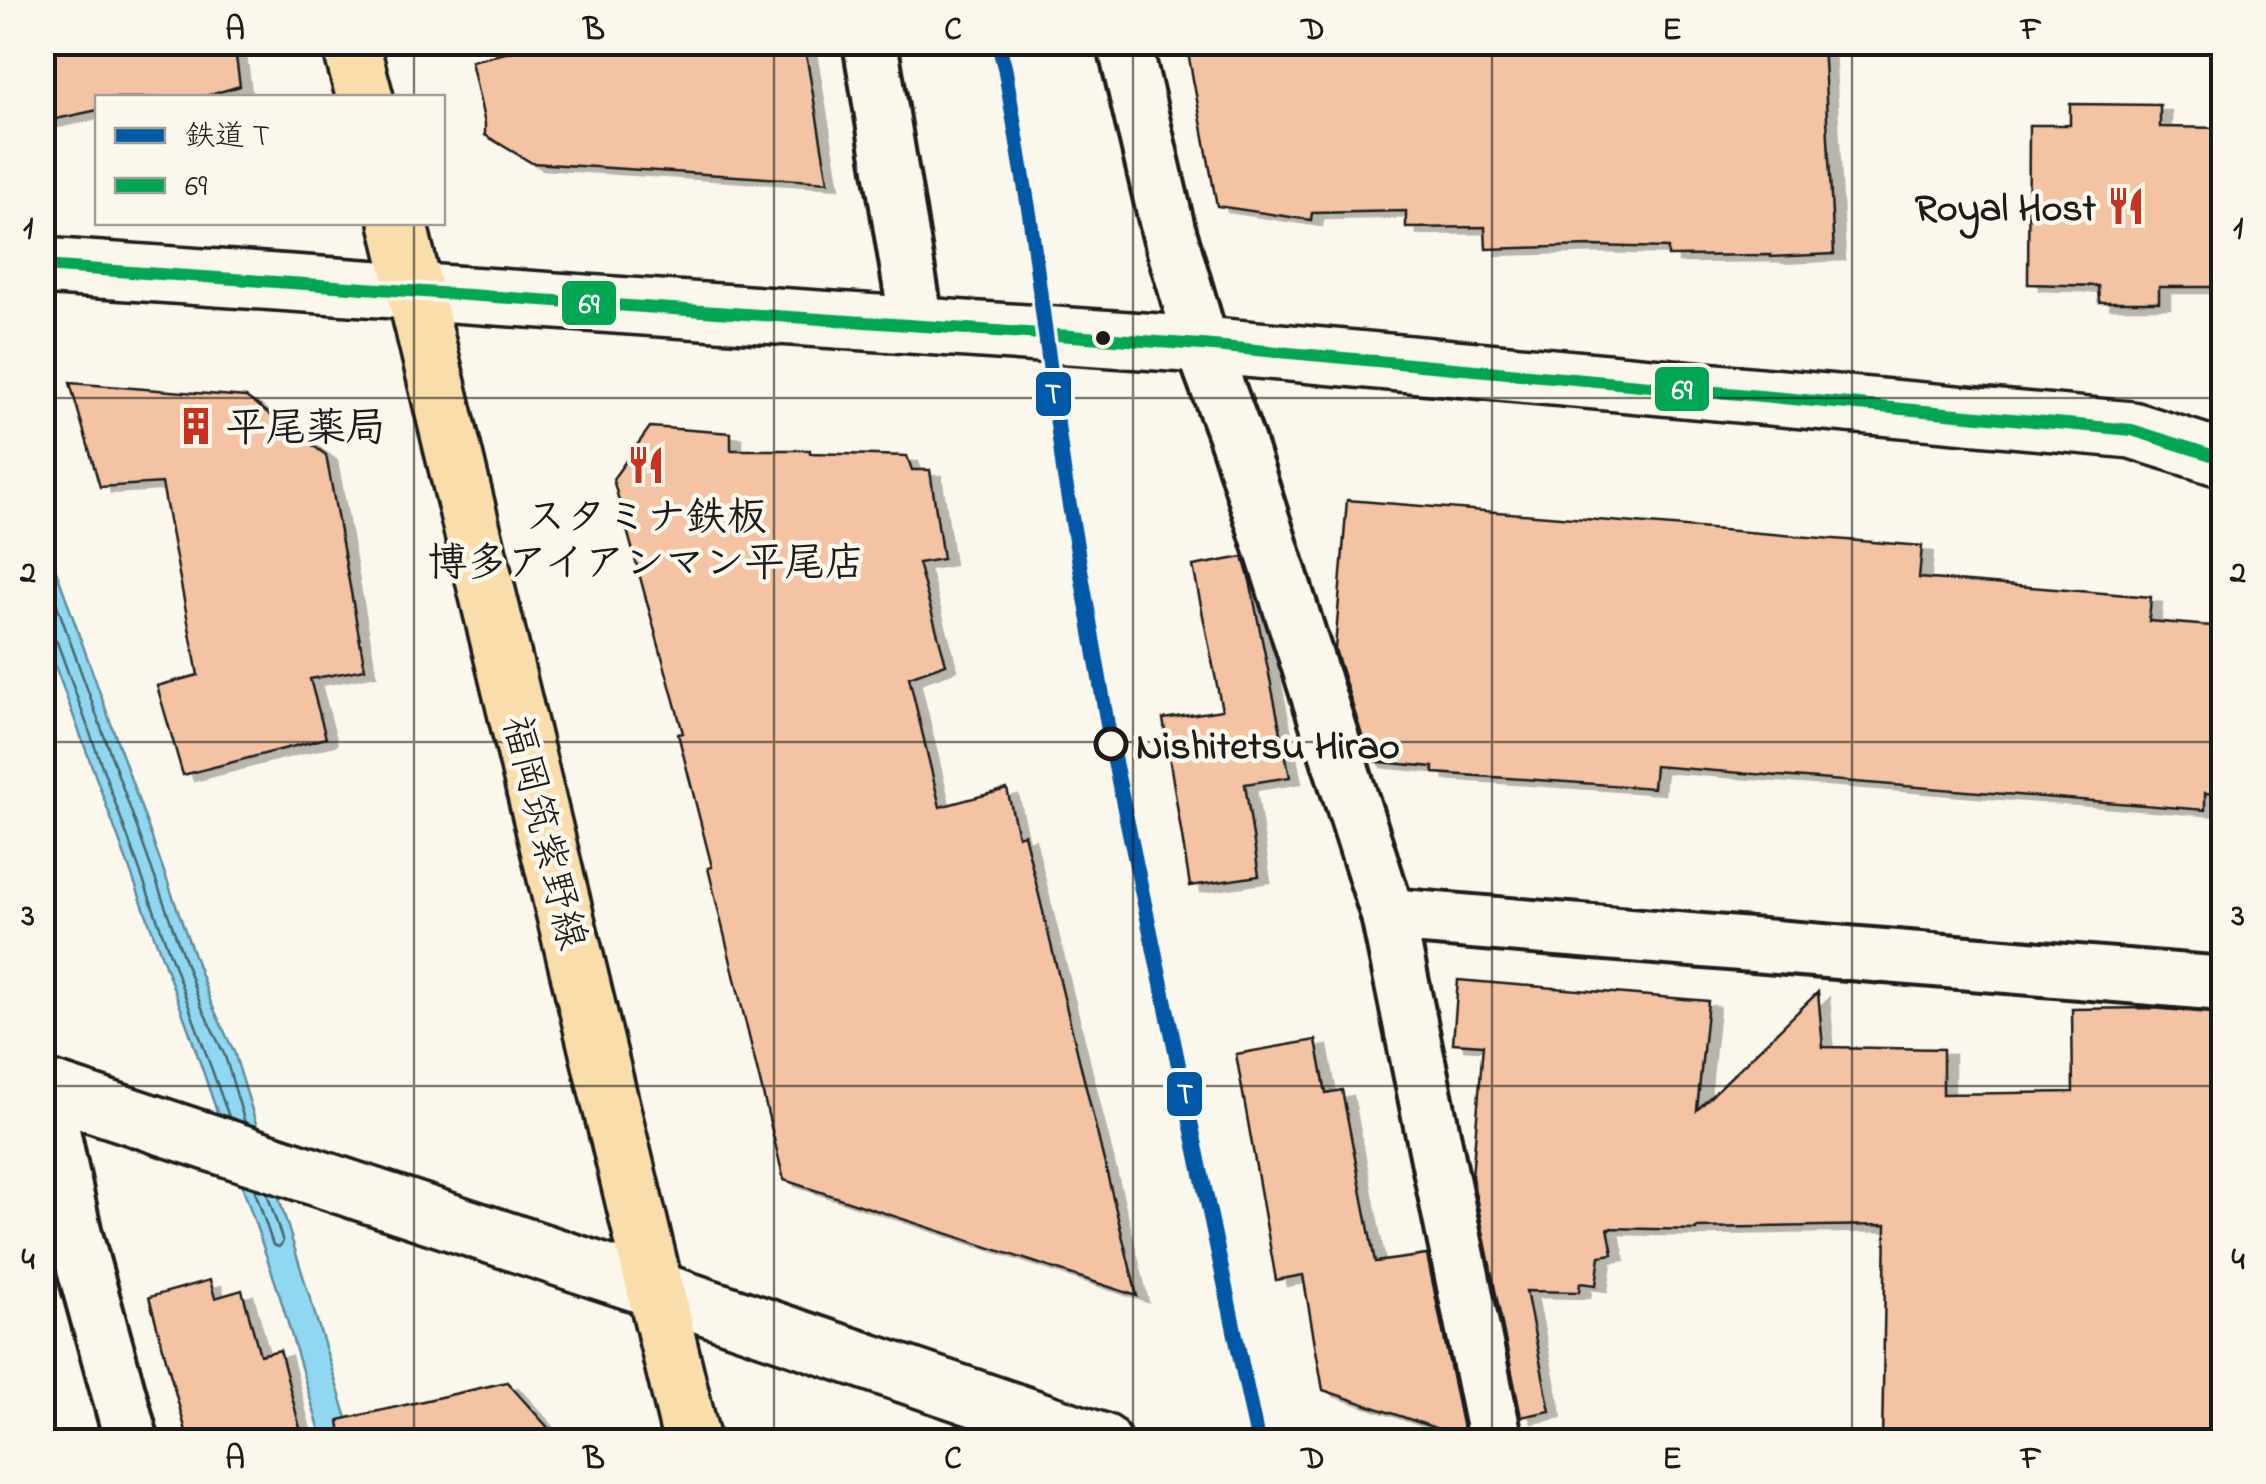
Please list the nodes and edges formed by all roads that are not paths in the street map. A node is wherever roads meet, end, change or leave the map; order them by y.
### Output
1 (350, 42) edge
2 (870, 42) edge
3 (1124, 42) edge
4 (364, 95) edge
5 (399, 225) edge
6 (42, 266) edge
7 (417, 292) junction
8 (916, 326) junction
9 (1202, 345) junction
10 (2224, 459) edge
11 (1388, 915) junction
12 (2224, 984) edge
13 (43, 1088) edge
14 (657, 1290) junction
15 (132, 1442) edge
16 (692, 1442) edge
17 (1103, 1442) edge
18 (1496, 1442) edge

1 - 4 main road
2 - 8 street
3 - 9 street
5 - 7 main road, 福岡筑紫野線
6 - 7 main road
7 - 8 main road
7 - 14 main road, 福岡筑紫野線
8 - 9 main road
9 - 10 main road
9 - 11 street
11 - 12 street
11 - 18 street
13 - 14 main road
13 - 15 street
14 - 16 main road, 福岡筑紫野線
14 - 17 main road

